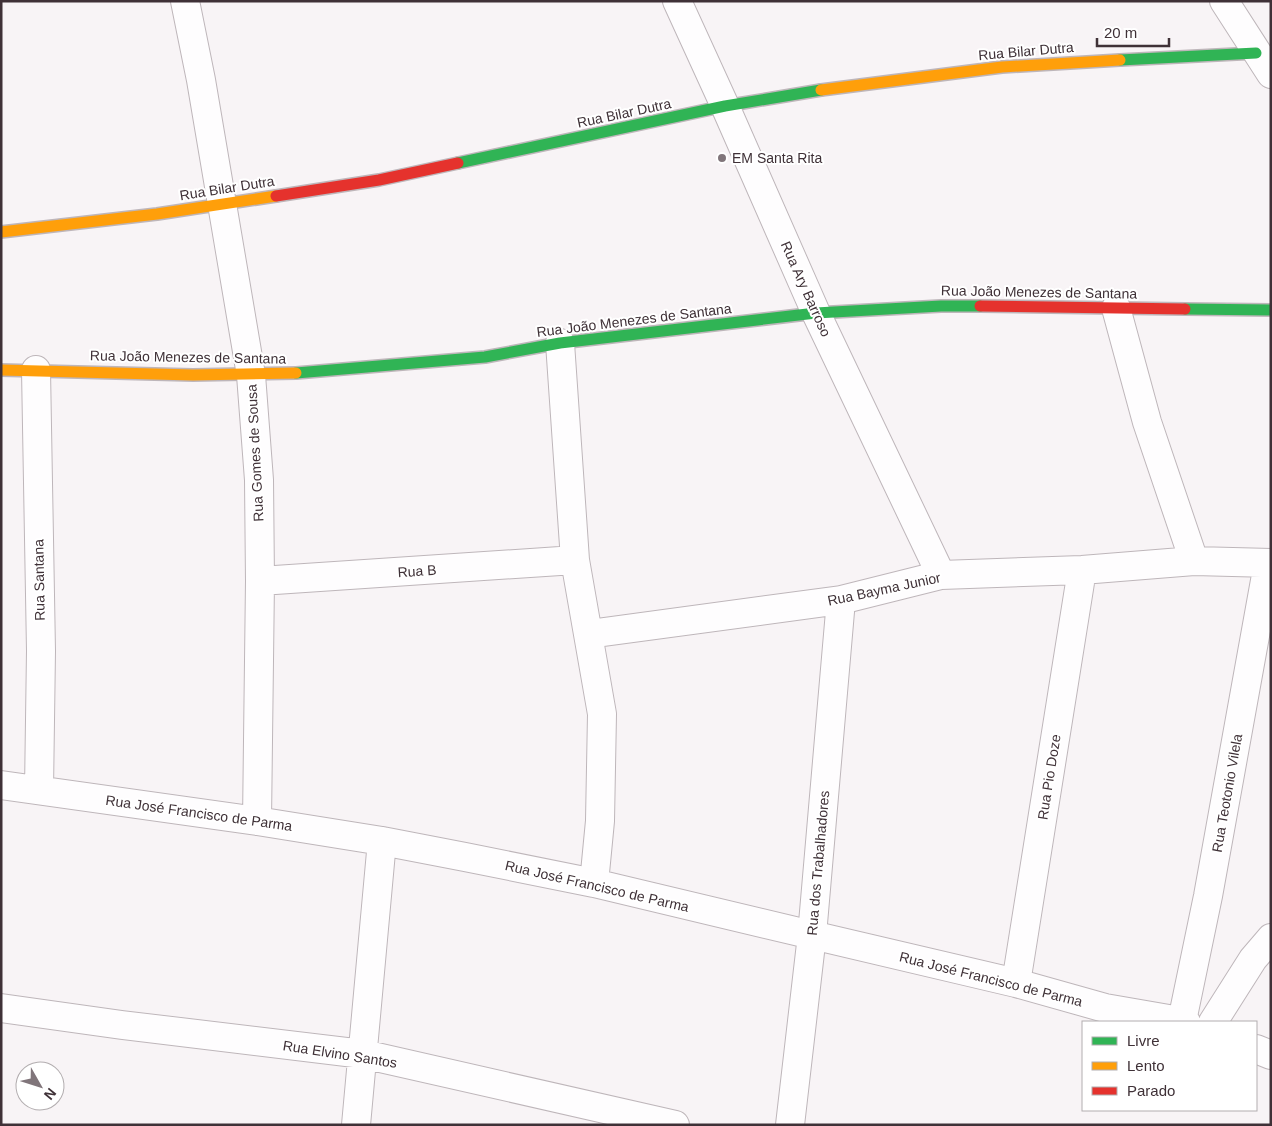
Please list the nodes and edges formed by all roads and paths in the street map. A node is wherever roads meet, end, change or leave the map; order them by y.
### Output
1 (185, 1) edge
2 (676, 1) edge
3 (1224, 1) edge
4 (1264, 63) edge
5 (725, 106) junction
6 (223, 203) junction
7 (1, 232) edge
8 (1116, 308) junction
9 (1271, 310) edge
10 (816, 313) junction
11 (560, 343) junction
12 (1, 370) edge
13 (36, 370) junction
14 (251, 375) junction
15 (575, 560) junction
16 (1194, 561) junction
17 (1269, 564) edge
18 (1082, 570) junction
19 (941, 575) junction
20 (260, 581) junction
21 (841, 600) junction
22 (589, 634) junction
23 (1, 785) edge
24 (39, 790) junction
25 (257, 821) junction
26 (382, 841) junction
27 (594, 884) junction
28 (812, 935) junction
29 (1271, 938) edge
30 (1016, 984) junction
31 (1, 1008) edge
32 (1178, 1021) edge
33 (1184, 1021) edge
34 (1214, 1021) edge
35 (1257, 1049) edge
36 (363, 1054) junction
37 (1271, 1056) edge
38 (356, 1125) edge
39 (675, 1125) edge
40 (790, 1125) edge

1 - 6 street, Rua Gomes de Sousa
2 - 5 street, Rua Ary Barroso
3 - 4 street
4 - 5 street, Rua Bilar Dutra
5 - 6 street, Rua Bilar Dutra
5 - 10 street, Rua Ary Barroso
6 - 7 street, Rua Bilar Dutra
6 - 14 street, Rua Gomes de Sousa
8 - 9 street, Rua João Menezes de Santana
8 - 10 street, Rua João Menezes de Santana
8 - 16 street
10 - 11 street, Rua João Menezes de Santana
10 - 19 street, Rua Ary Barroso
11 - 14 street, Rua João Menezes de Santana
11 - 15 street
12 - 13 street, Rua João Menezes de Santana
13 - 14 street, Rua João Menezes de Santana
13 - 24 street, Rua Santana
14 - 20 street, Rua Gomes de Sousa
15 - 20 street, Rua B
15 - 22 street
16 - 17 street, Rua Bayma Junior
16 - 18 street, Rua Bayma Junior
17 - 33 street, Rua Teotonio Vilela
18 - 19 street, Rua Bayma Junior
18 - 30 street, Rua Pio Doze
19 - 21 street, Rua Bayma Junior
20 - 25 street, Rua Gomes de Sousa
21 - 22 street, Rua Bayma Junior
21 - 28 street, Rua dos Trabalhadores
22 - 27 street
23 - 24 street, Rua José Francisco de Parma
24 - 25 street, Rua José Francisco de Parma
25 - 26 street, Rua José Francisco de Parma
26 - 27 street, Rua José Francisco de Parma
26 - 36 street
27 - 28 street, Rua José Francisco de Parma
28 - 30 street, Rua José Francisco de Parma
28 - 40 street, Rua dos Trabalhadores
29 - 34 street
30 - 32 street, Rua José Francisco de Parma
31 - 36 street, Rua Elvino Santos
35 - 37 street
36 - 38 street
36 - 39 street, Rua Elvino Santos

